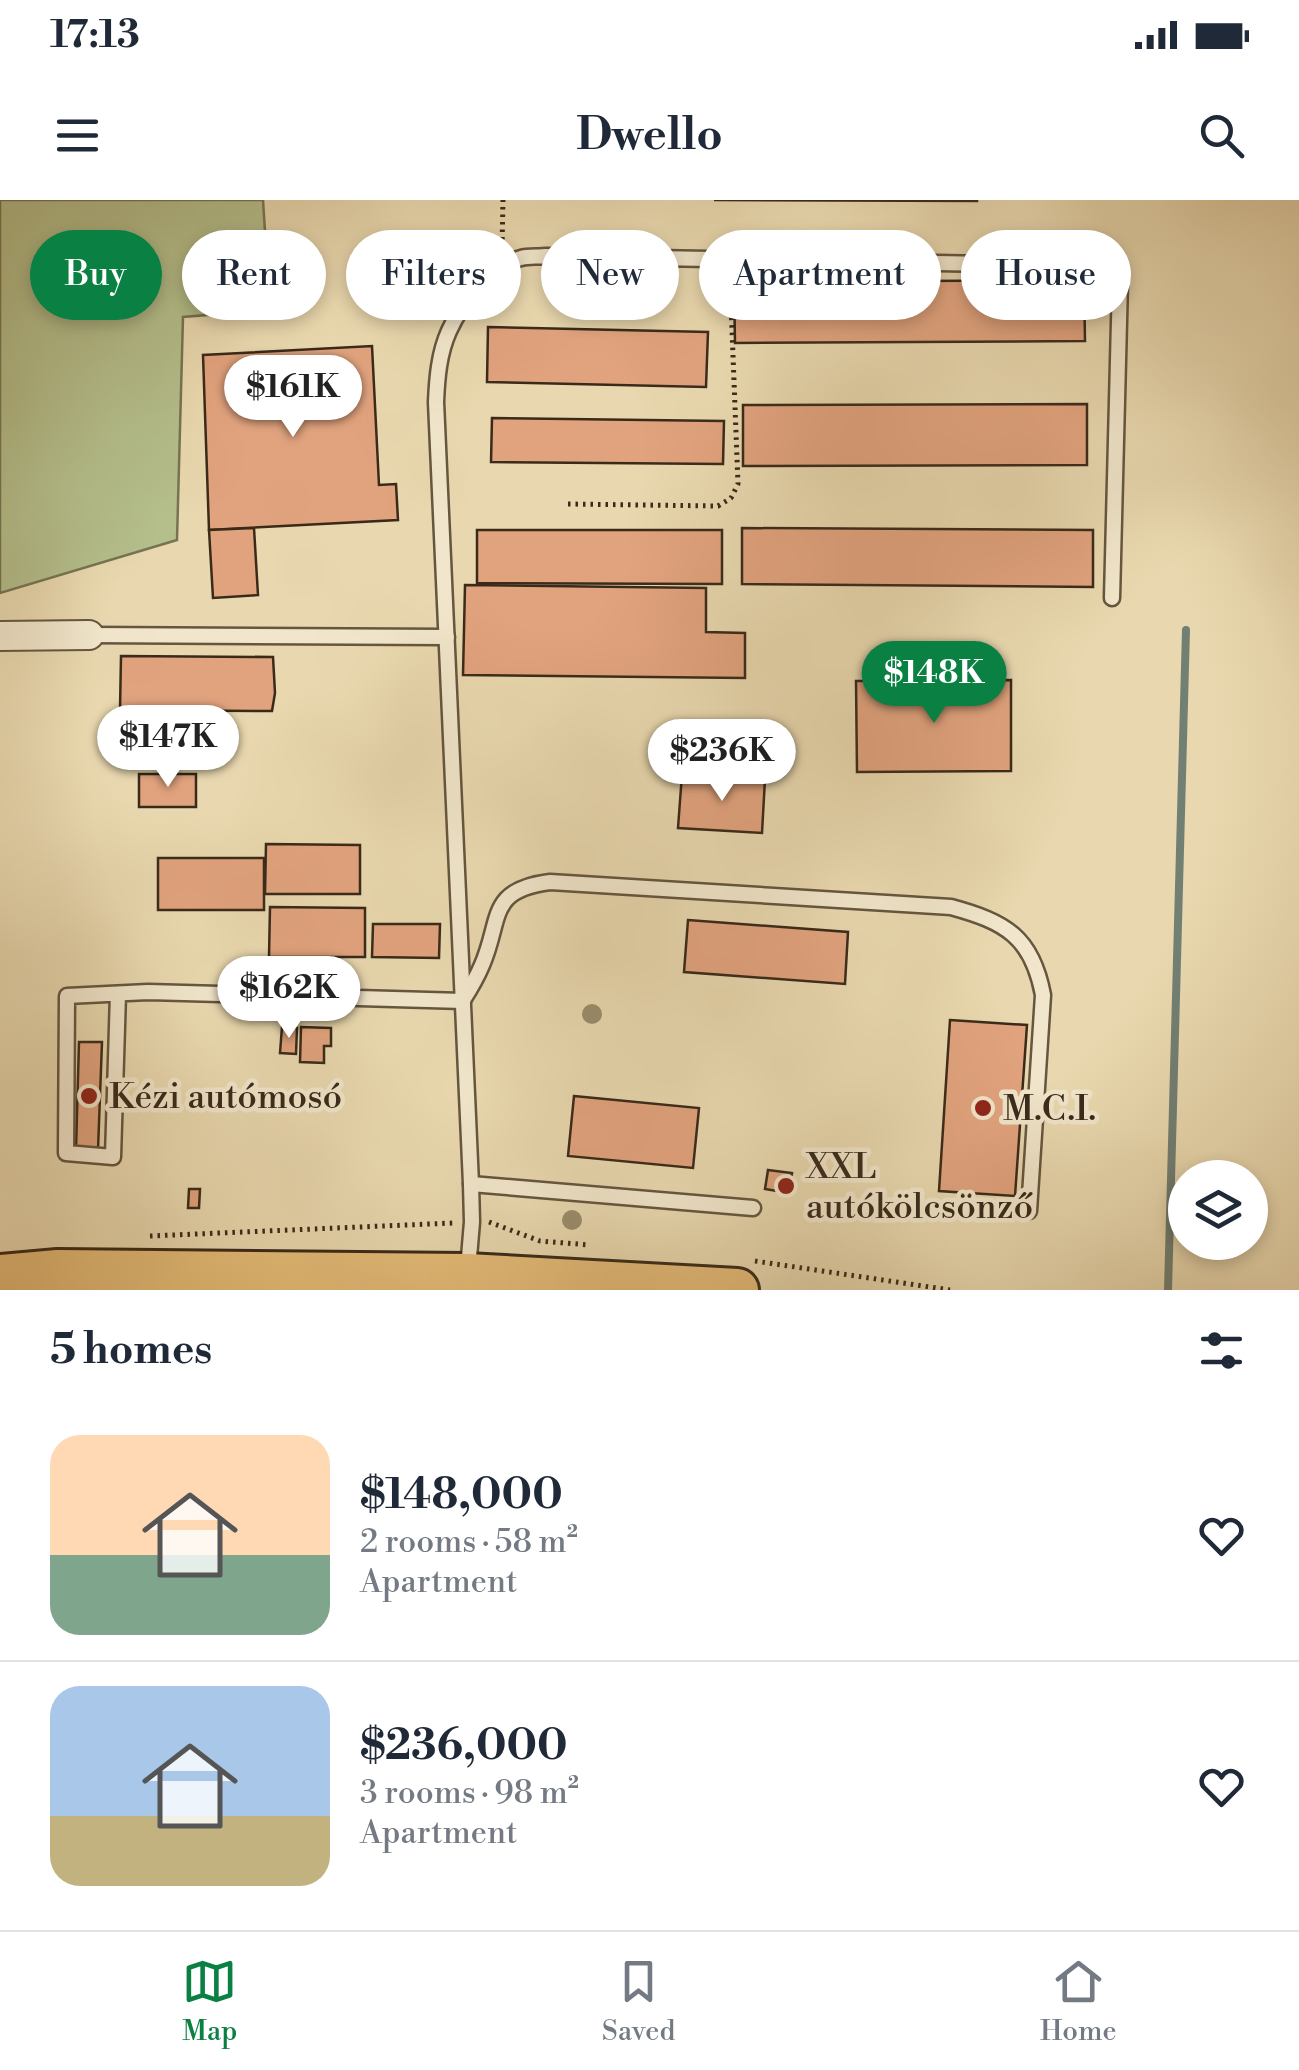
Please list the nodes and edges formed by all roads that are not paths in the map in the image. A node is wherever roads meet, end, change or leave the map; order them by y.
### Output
1 (1112, 598) dead end
2 (89, 635) joint
3 (0, 636) edge
4 (447, 637) junction
5 (118, 994) junction
6 (463, 1001) junction
7 (471, 1184) junction
8 (753, 1208) dead end
9 (1029, 1211) dead end
10 (0, 1276) edge
11 (467, 1283) edge
12 (737, 1290) edge

1 - 4 lane
2 - 3 street
2 - 4 lane
4 - 6 lane
5 - 5 lane
5 - 6 lane
6 - 7 lane
6 - 9 lane
7 - 8 lane
7 - 11 lane
10 - 11 main road
11 - 12 main road

